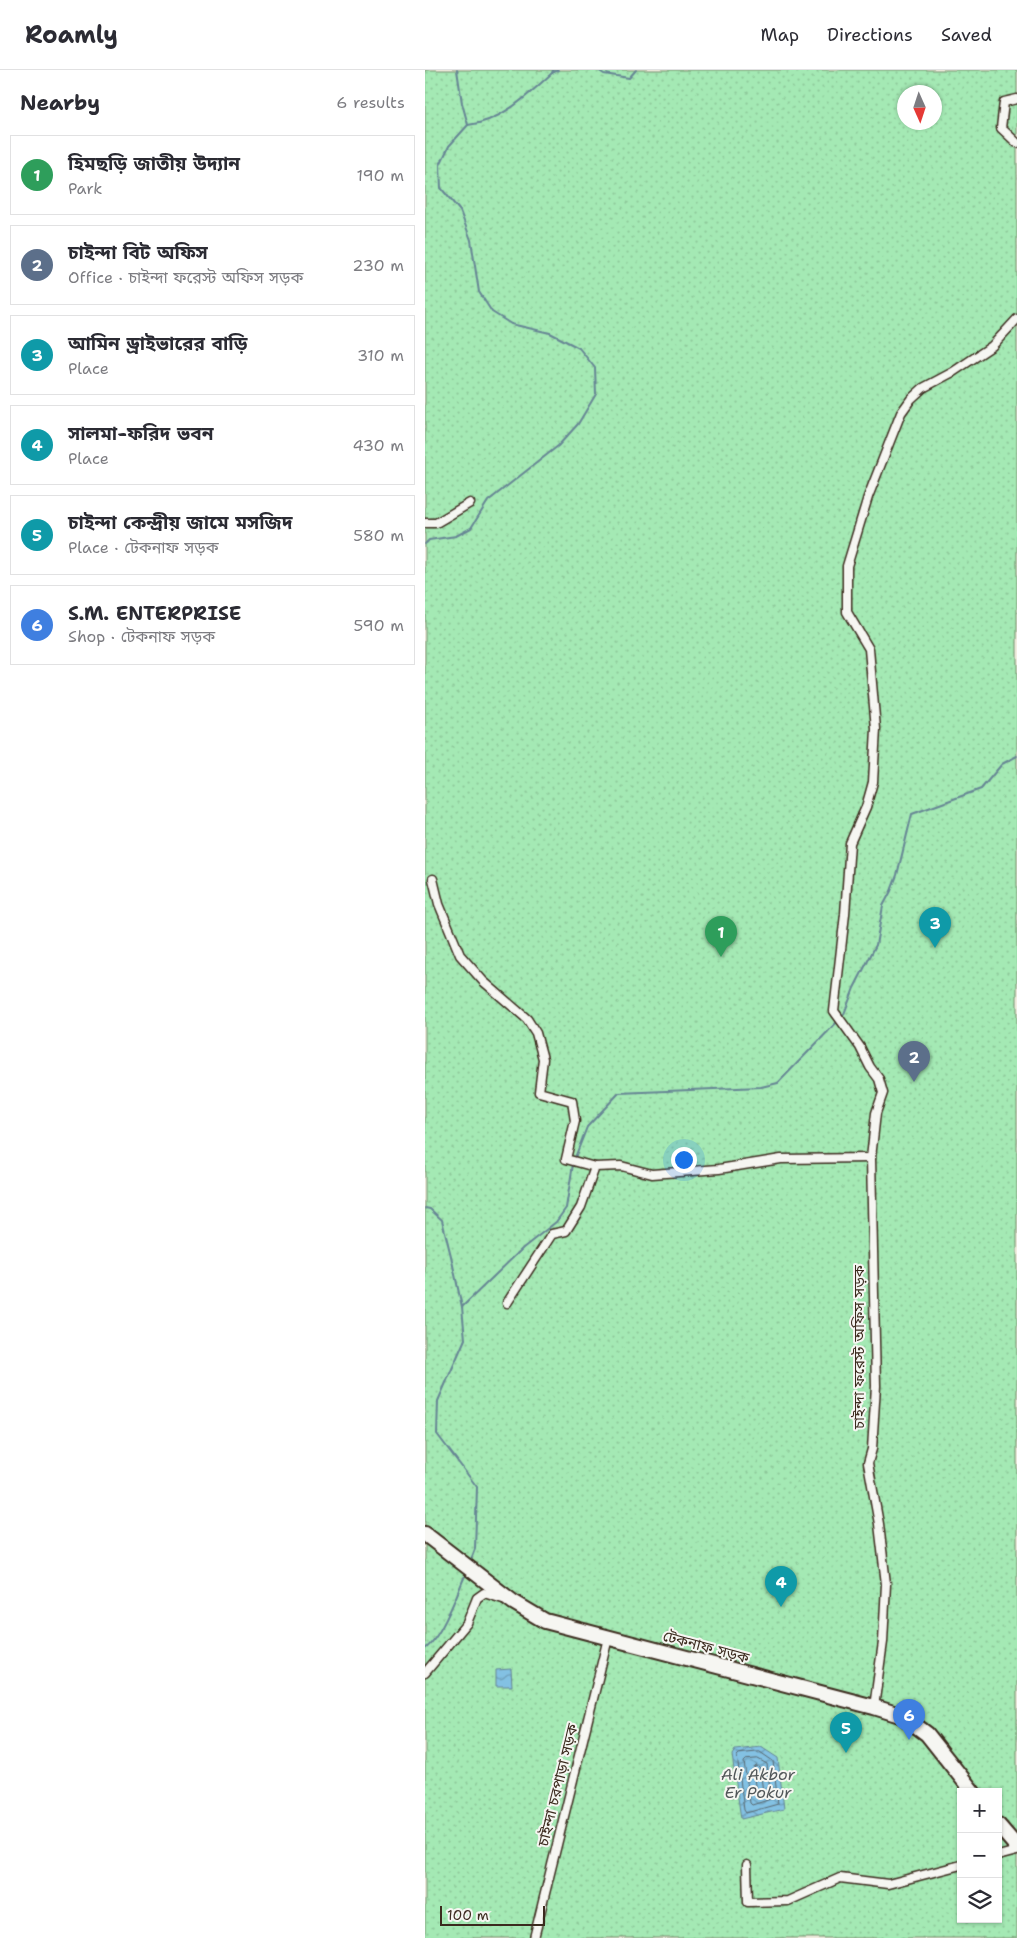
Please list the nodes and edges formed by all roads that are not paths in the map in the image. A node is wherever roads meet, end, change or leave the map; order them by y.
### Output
1 (1017, 99) edge
2 (1017, 143) edge
3 (1017, 319) edge
4 (470, 503) dead end
5 (425, 523) edge
6 (433, 879) dead end
7 (871, 1158) junction
8 (595, 1167) junction
9 (507, 1302) dead end
10 (425, 1534) edge
11 (513, 1602) junction
12 (608, 1638) junction
13 (425, 1672) edge
14 (875, 1707) junction
15 (970, 1788) edge
16 (1002, 1830) edge
17 (1017, 1847) edge
18 (1017, 1851) edge
19 (1002, 1855) edge
20 (747, 1864) dead end
21 (957, 1866) edge
22 (534, 1938) edge

1 - 2 street
3 - 7 street, চাইন্দা ফরেস্ট অফিস সড়ক
4 - 5 street
6 - 8 street
7 - 8 street
7 - 14 street, চাইন্দা ফরেস্ট অফিস সড়ক
8 - 9 street
10 - 11 highway, টেকনাফ সড়ক
11 - 12 highway, টেকনাফ সড়ক
11 - 13 street
12 - 14 highway, টেকনাফ সড়ক
12 - 22 street, চাইন্দা চরপাড়া সড়ক
14 - 15 highway, টেকনাফ সড়ক
16 - 17 highway
18 - 19 street
20 - 21 street

